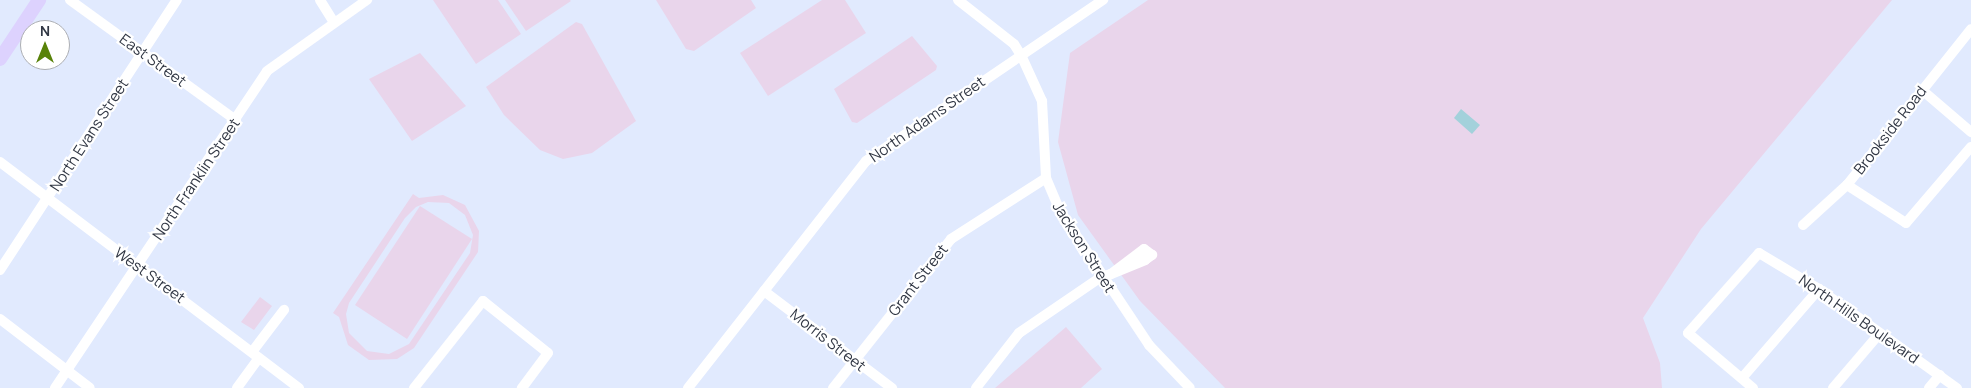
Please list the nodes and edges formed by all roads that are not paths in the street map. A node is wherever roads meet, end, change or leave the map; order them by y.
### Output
1 (39, 0) edge
2 (70, 0) edge
3 (177, 0) edge
4 (320, 0) edge
5 (367, 0) edge
6 (959, 0) edge
7 (1103, 0) edge
8 (334, 22) junction
9 (1971, 29) edge
10 (143, 52) junction
11 (1021, 55) junction
12 (0, 59) edge
13 (1922, 90) junction
14 (236, 120) junction
15 (1971, 132) edge
16 (1971, 147) edge
17 (0, 162) edge
18 (1046, 178) junction
19 (1847, 185) junction
20 (48, 198) junction
21 (1803, 226) dead end
22 (137, 266) junction
23 (0, 270) edge
24 (1106, 275) junction
25 (1819, 289) junction
26 (764, 291) junction
27 (284, 310) dead end
28 (0, 319) edge
29 (1880, 333) junction
30 (256, 355) junction
31 (854, 361) junction
32 (67, 370) junction
33 (1940, 375) junction
34 (1742, 378) junction
35 (56, 388) edge
36 (90, 388) edge
37 (237, 388) edge
38 (300, 388) edge
39 (414, 388) edge
40 (522, 388) edge
41 (688, 388) edge
42 (833, 388) edge
43 (892, 388) edge
44 (976, 388) edge
45 (1190, 388) edge
46 (1753, 388) edge
47 (1833, 388) edge
48 (1929, 388) edge
49 (1957, 388) edge

1 - 12 main road
2 - 10 street, East Street
3 - 10 street, North Evans Street
4 - 8 street
5 - 8 street, North Franklin Street
6 - 11 street, Jackson Street
7 - 11 street, North Adams Street
8 - 14 street, North Franklin Street
9 - 13 street, Brookside Road
10 - 14 street, East Street
10 - 20 street, North Evans Street
11 - 18 street, Jackson Street
11 - 26 street, North Adams Street
13 - 15 street
13 - 19 street, Brookside Road
14 - 22 street, North Franklin Street
16 - 19 street
17 - 20 street, West Street
18 - 24 street, Jackson Street
18 - 31 street, Grant Street
19 - 21 street, Brookside Road
20 - 22 street, West Street
20 - 23 street, North Evans Street
22 - 30 street, West Street
22 - 32 street, North Franklin Street
24 - 44 street
24 - 45 street, Jackson Street
25 - 29 street, North Hills Boulevard
25 - 34 street
25 - 34 street, North Hills Boulevard
26 - 31 street, Morris Street
26 - 41 street, North Adams Street
27 - 30 street
28 - 32 street
29 - 33 street, North Hills Boulevard
29 - 47 street
30 - 37 street
30 - 38 street, West Street
31 - 42 street, Grant Street
31 - 43 street, Morris Street
32 - 35 street, North Franklin Street
32 - 36 street
33 - 48 street
33 - 49 street, North Hills Boulevard
34 - 46 street
39 - 40 street

